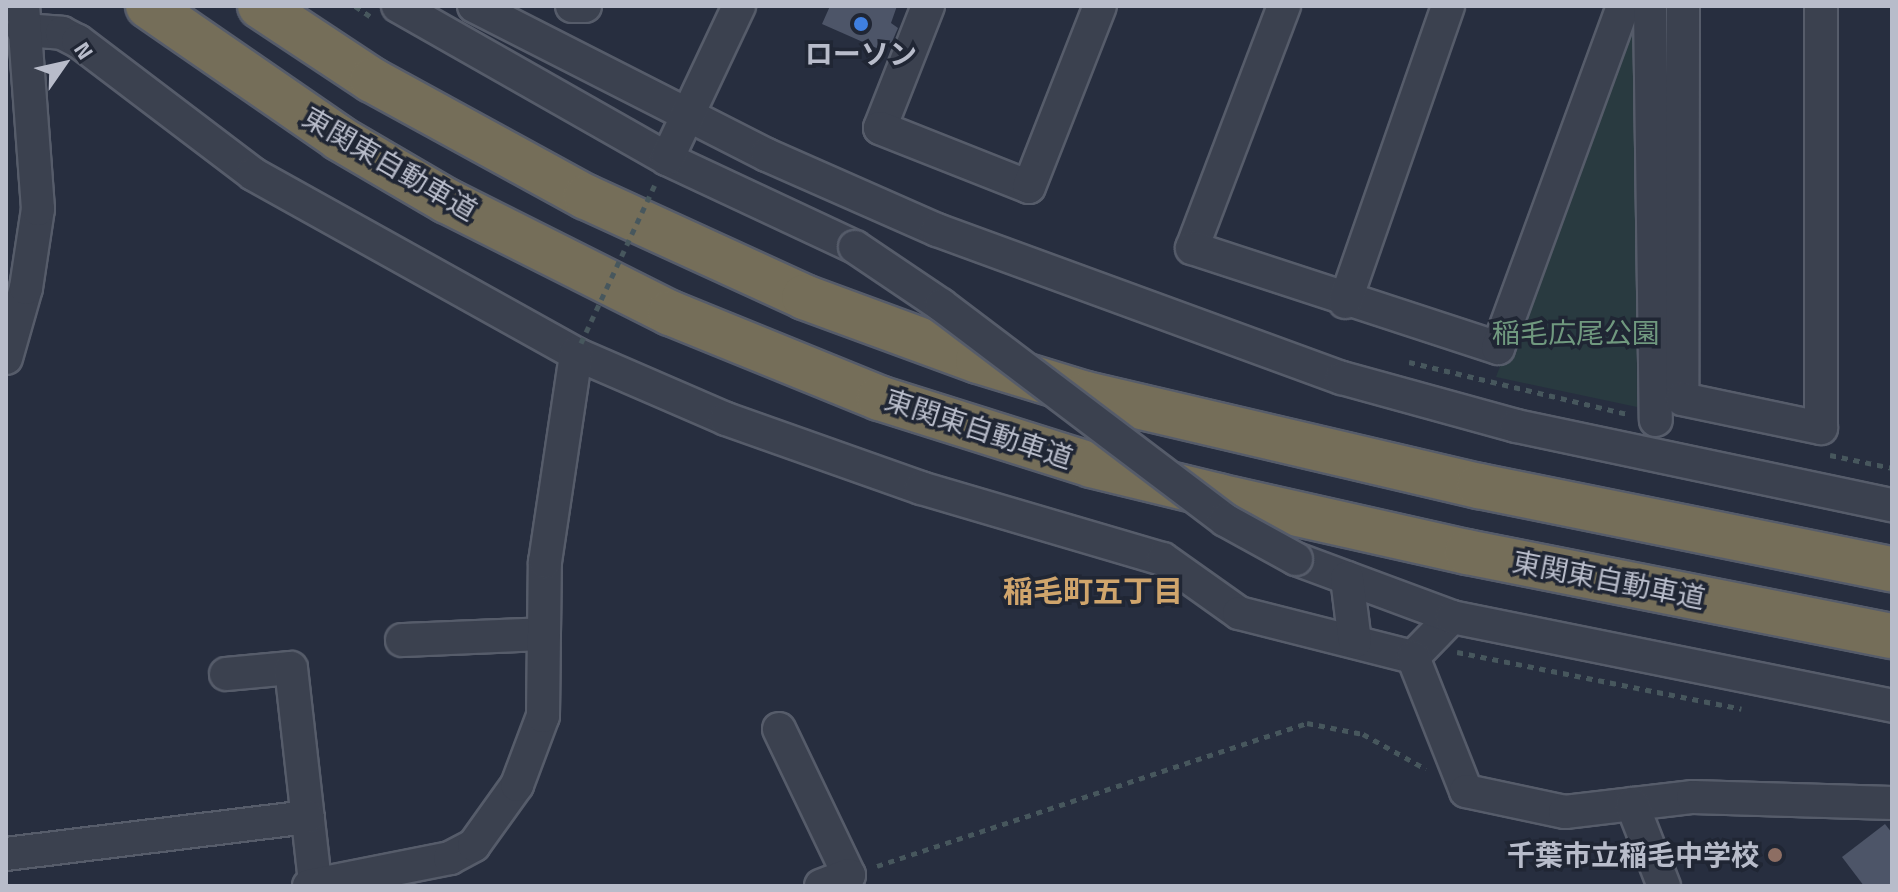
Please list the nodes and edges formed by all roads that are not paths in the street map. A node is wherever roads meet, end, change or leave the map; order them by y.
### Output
1 (148, 6) edge
2 (260, 6) edge
3 (398, 6) edge
4 (474, 6) edge
5 (572, 6) edge
6 (585, 6) edge
7 (739, 6) edge
8 (928, 6) edge
9 (1100, 6) edge
10 (1284, 6) edge
11 (1448, 6) edge
12 (1623, 6) edge
13 (1650, 6) edge
14 (1683, 6) edge
15 (1821, 6) edge
16 (19, 31) edge
17 (16, 79) edge
18 (690, 116) junction
19 (662, 170) junction
20 (1345, 302) junction
21 (579, 348) junction
22 (6, 358) edge
23 (1656, 420) dead end
24 (1892, 505) edge
25 (1892, 569) edge
26 (1347, 578) junction
27 (1452, 617) junction
28 (544, 634) junction
29 (1892, 636) edge
30 (402, 640) dead end
31 (1355, 642) junction
32 (1413, 657) junction
33 (226, 674) dead end
34 (1892, 706) edge
35 (779, 729) dead end
36 (1892, 803) edge
37 (1632, 804) junction
38 (308, 817) junction
39 (6, 854) edge
40 (835, 880) edge
41 (312, 884) edge
42 (1664, 886) edge

1 - 29 highway, 東関東自動車道
2 - 25 highway
3 - 19 street
4 - 18 street
5 - 6 street
7 - 18 street
8 - 9 street
10 - 20 street
11 - 20 street
12 - 20 street
13 - 23 street
14 - 15 street
16 - 17 street
16 - 21 street
17 - 22 street
18 - 19 street
18 - 24 street
19 - 26 street, bridge
21 - 28 street
21 - 31 street
26 - 27 street
26 - 31 street
27 - 32 street
27 - 34 street
28 - 30 street
28 - 41 street
31 - 32 street
32 - 37 street
33 - 38 street
35 - 40 street
36 - 37 street
37 - 42 street
38 - 39 street
38 - 41 street

